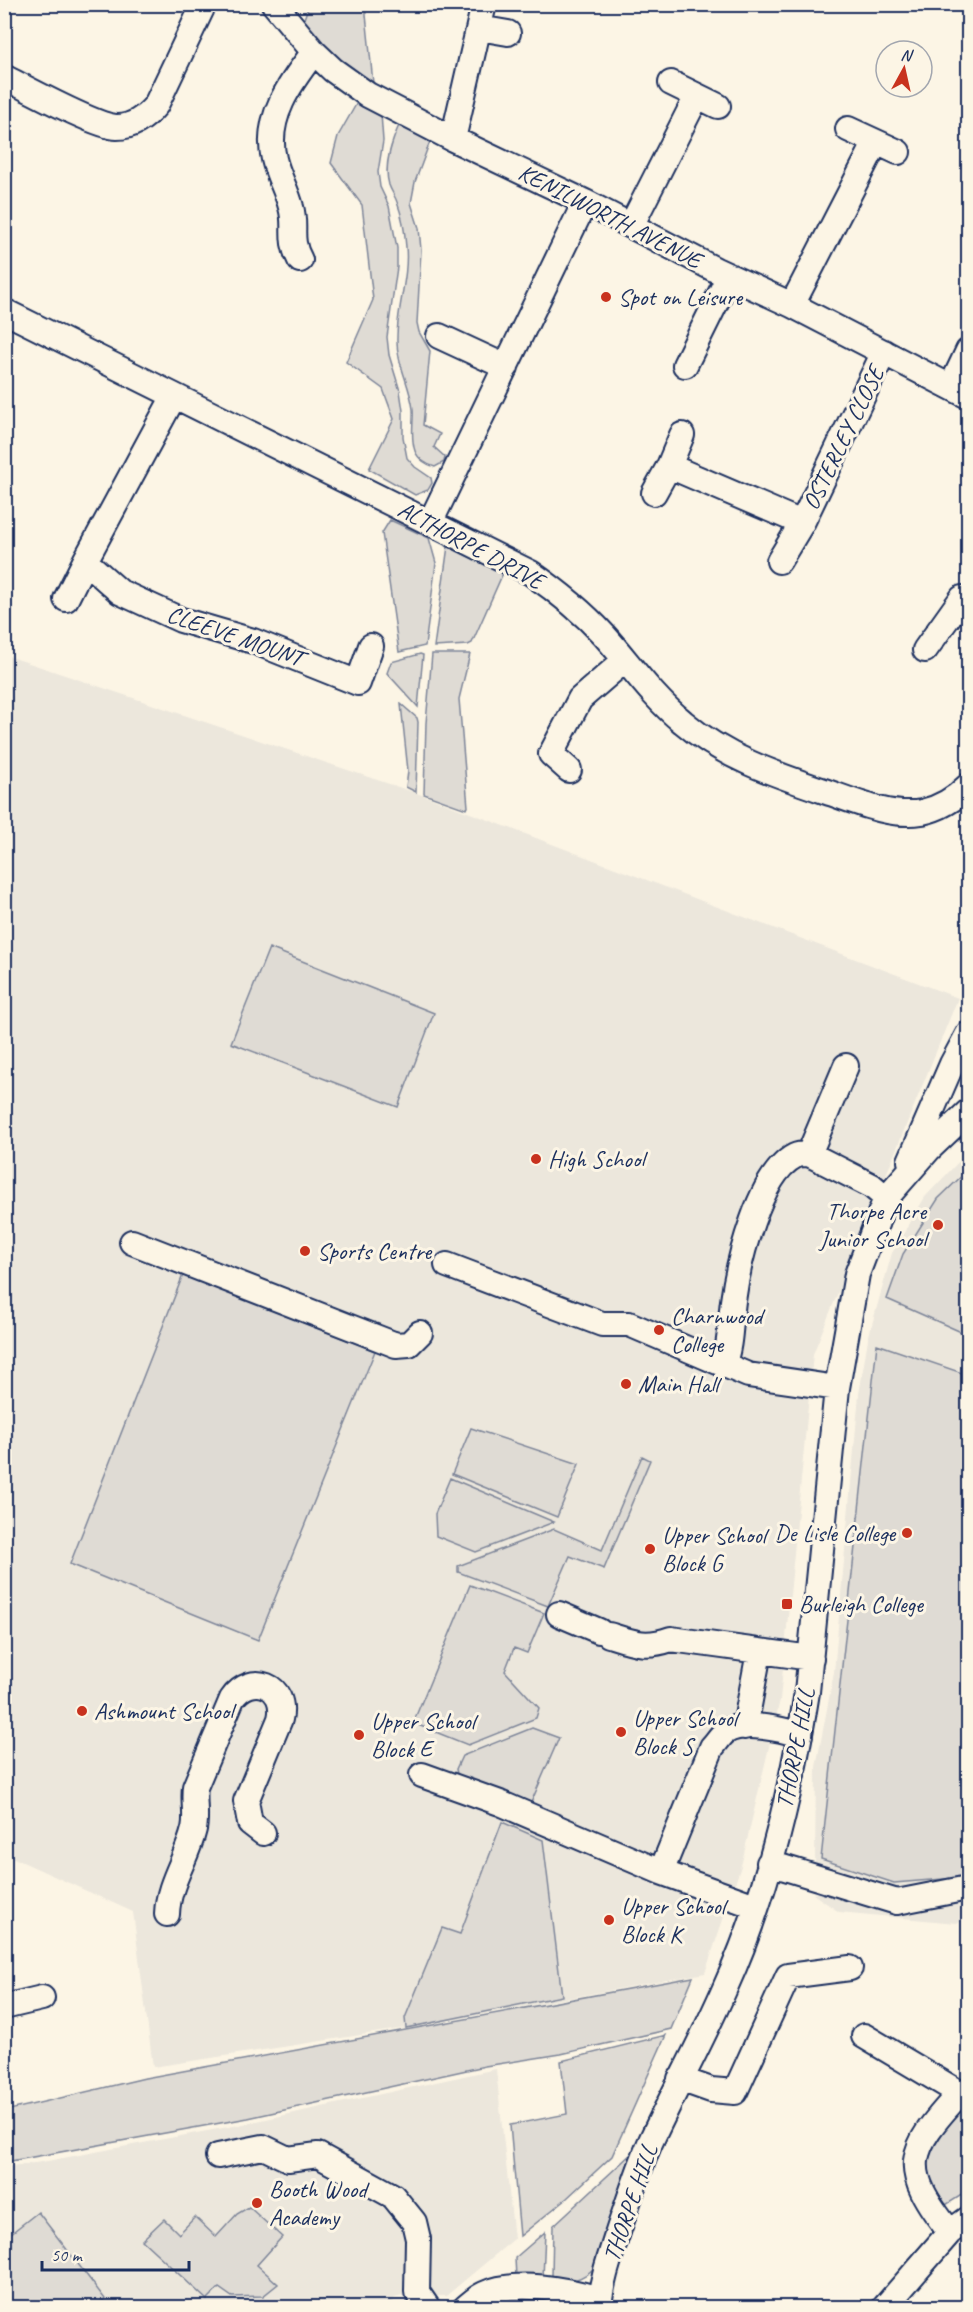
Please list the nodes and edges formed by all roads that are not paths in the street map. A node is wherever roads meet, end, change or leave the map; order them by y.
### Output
1 (204, 4) edge
2 (274, 4) edge
3 (482, 16) edge
4 (508, 33) dead end
5 (314, 52) junction
6 (4, 77) edge
7 (671, 83) dead end
8 (848, 129) dead end
9 (453, 139) junction
10 (876, 142) junction
11 (898, 152) dead end
12 (585, 201) junction
13 (631, 226) junction
14 (290, 254) dead end
15 (729, 276) junction
16 (792, 305) junction
17 (6, 316) edge
18 (439, 336) dead end
19 (969, 351) edge
20 (884, 352) junction
21 (685, 365) dead end
22 (506, 367) junction
23 (960, 391) edge
24 (174, 396) junction
25 (682, 435) dead end
26 (669, 466) junction
27 (654, 493) dead end
28 (430, 523) junction
29 (802, 523) junction
30 (85, 561) junction
31 (779, 561) dead end
32 (966, 596) edge
33 (66, 599) dead end
34 (370, 646) dead end
35 (925, 650) dead end
36 (625, 660) junction
37 (569, 770) dead end
38 (969, 786) edge
39 (969, 1034) edge
40 (952, 1064) junction
41 (846, 1066) dead end
42 (965, 1116) edge
43 (809, 1154) junction
44 (903, 1177) junction
45 (886, 1198) junction
46 (132, 1242) dead end
47 (447, 1265) dead end
48 (420, 1333) dead end
49 (723, 1365) junction
50 (837, 1388) junction
51 (559, 1614) dead end
52 (759, 1652) junction
53 (811, 1658) junction
54 (745, 1727) junction
55 (800, 1735) junction
56 (422, 1775) dead end
57 (263, 1833) dead end
58 (769, 1863) junction
59 (661, 1872) junction
60 (969, 1888) edge
61 (755, 1906) junction
62 (167, 1914) dead end
63 (850, 1968) dead end
64 (42, 1998) dead end
65 (4, 2007) edge
66 (864, 2036) dead end
67 (680, 2079) junction
68 (964, 2096) edge
69 (218, 2156) dead end
70 (959, 2226) edge
71 (600, 2303) edge
72 (428, 2307) edge
73 (465, 2307) edge
74 (884, 2307) edge

1 - 6 street
2 - 5 street, KENILWORTH AVENUE
3 - 4 street
3 - 9 street
5 - 9 street, KENILWORTH AVENUE
5 - 14 street
7 - 13 street
8 - 10 street
9 - 12 street, KENILWORTH AVENUE
10 - 11 street
10 - 16 street
12 - 13 street, KENILWORTH AVENUE
12 - 22 street
13 - 15 street, KENILWORTH AVENUE
15 - 16 street, KENILWORTH AVENUE
15 - 21 street
16 - 20 street, KENILWORTH AVENUE
17 - 24 street, ALTHORPE DRIVE
18 - 22 street
19 - 23 street
20 - 23 street, KENILWORTH AVENUE
20 - 29 street, OSTERLEY CLOSE
22 - 28 street
24 - 28 street, ALTHORPE DRIVE
24 - 30 street
25 - 26 street
26 - 27 street
26 - 29 street, OSTERLEY CLOSE
28 - 36 street, ALTHORPE DRIVE
29 - 31 street, OSTERLEY CLOSE
30 - 33 street
30 - 34 street, CLEEVE MOUNT
32 - 35 street
36 - 37 street
36 - 38 street, ALTHORPE DRIVE
39 - 40 street, THORPE HILL
40 - 42 street, THORPE HILL
40 - 44 street, THORPE HILL
41 - 43 street
42 - 44 street, THORPE HILL
43 - 45 street
43 - 49 street
44 - 45 street, THORPE HILL
45 - 50 street, THORPE HILL
46 - 48 street
47 - 49 street
49 - 50 street
50 - 53 street, THORPE HILL
51 - 52 street
52 - 53 street
52 - 54 street
53 - 55 street, THORPE HILL
54 - 55 street
54 - 59 street
55 - 58 street, THORPE HILL
56 - 59 street
57 - 62 street
58 - 60 street
58 - 61 street, THORPE HILL
59 - 61 street
61 - 67 street, THORPE HILL
63 - 67 street
64 - 65 street
66 - 68 street
67 - 71 street, THORPE HILL
68 - 70 street
69 - 72 street
70 - 74 street
71 - 73 street

